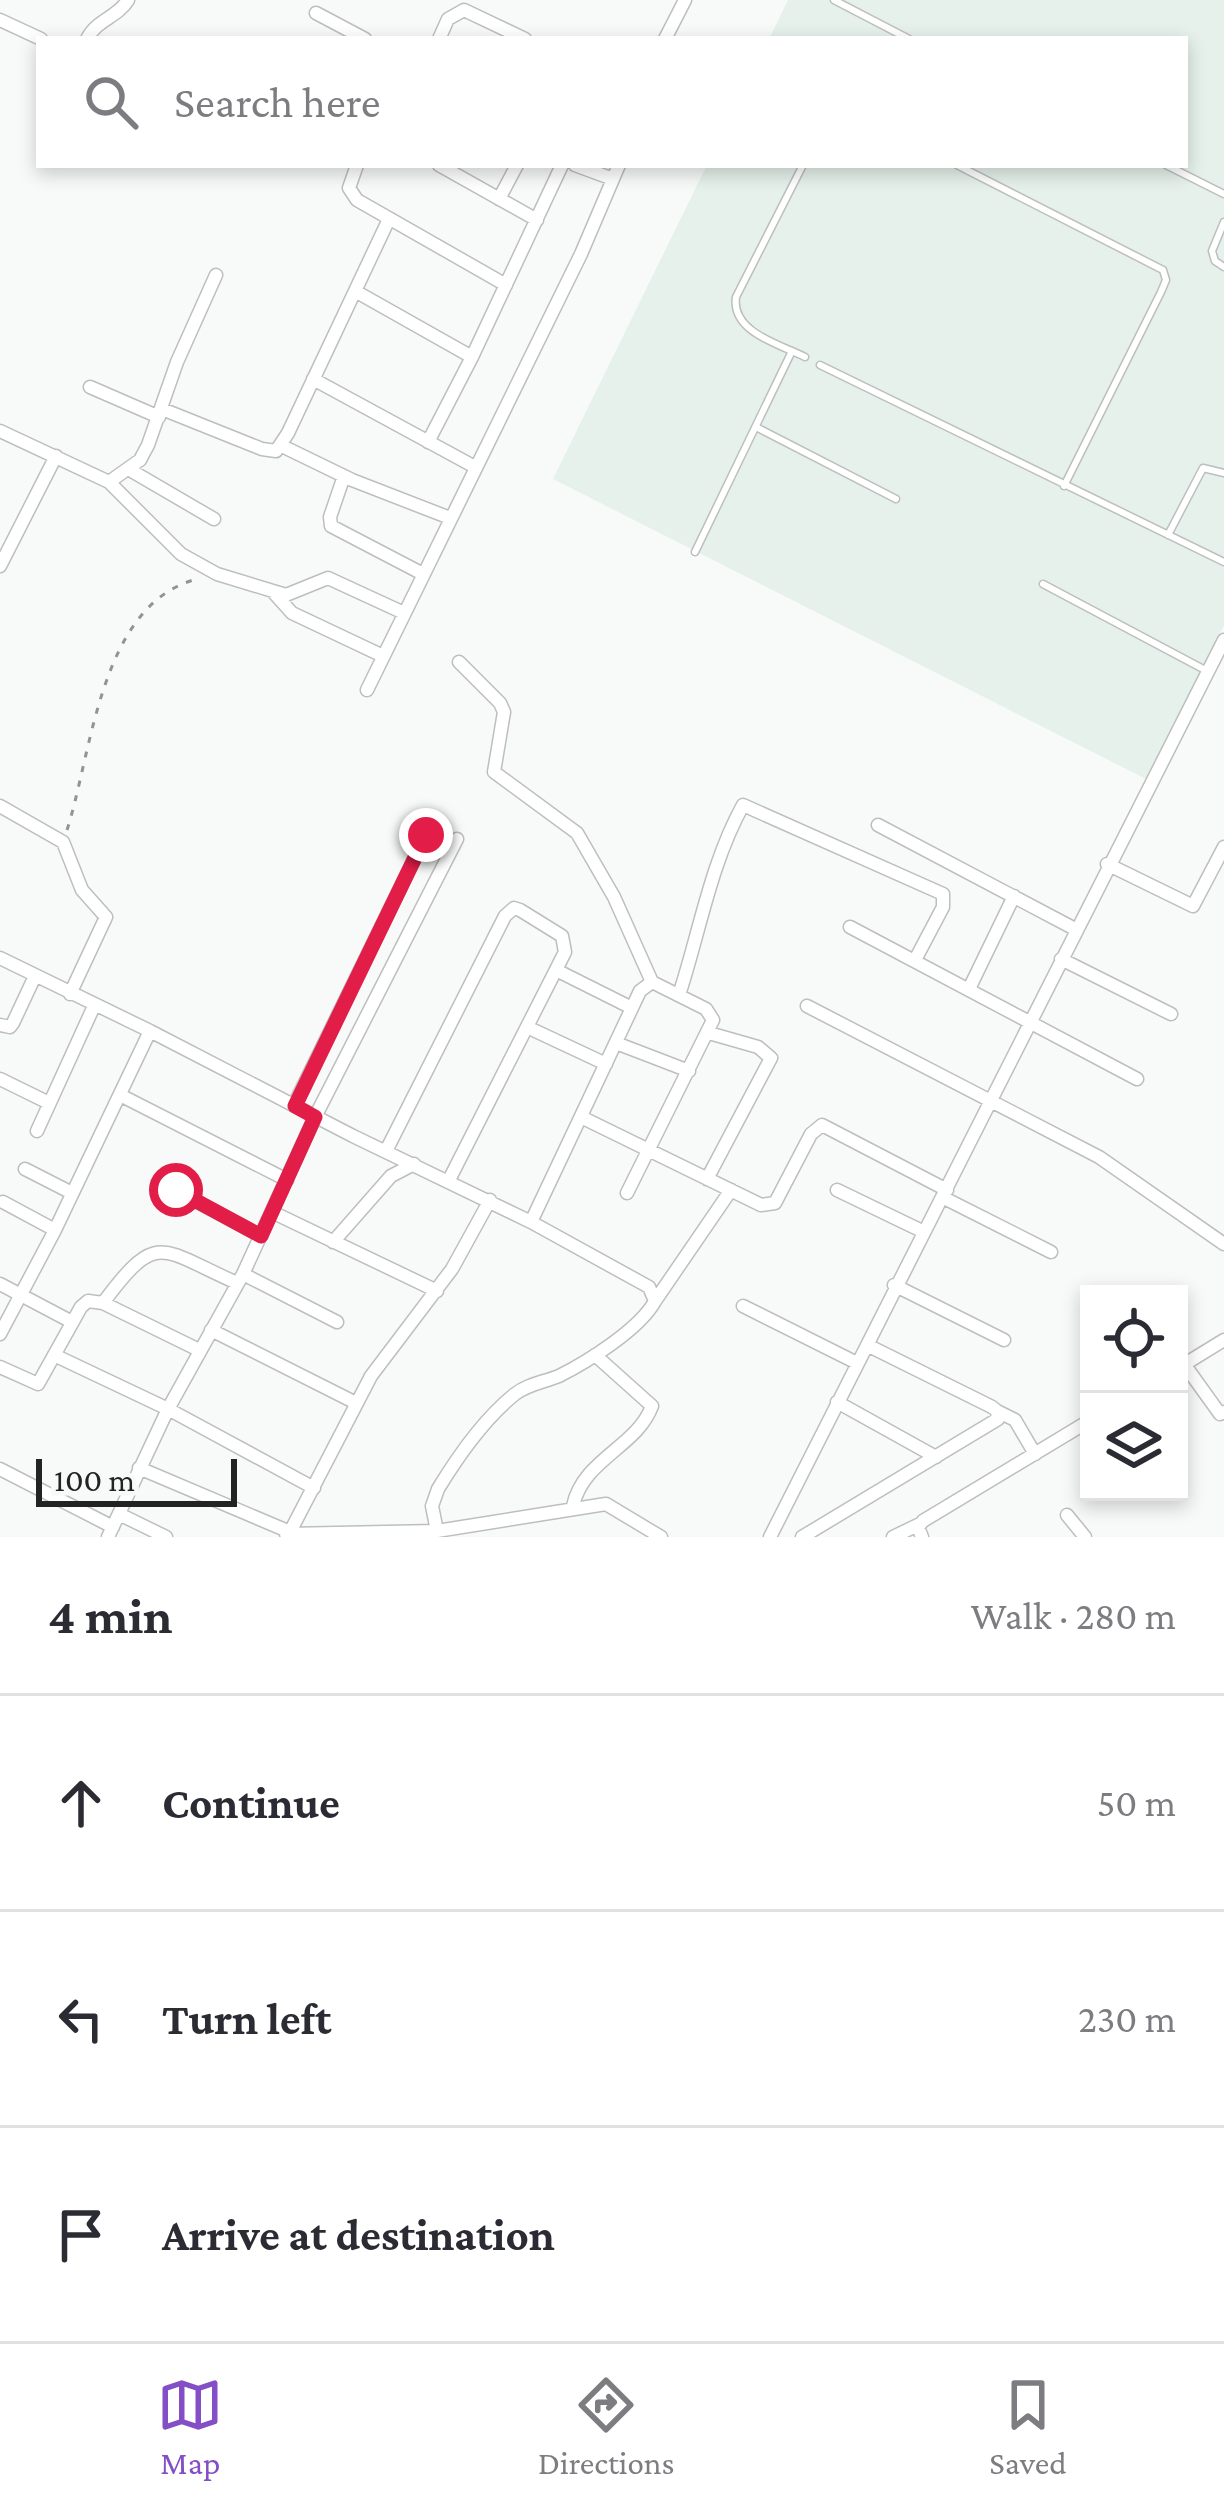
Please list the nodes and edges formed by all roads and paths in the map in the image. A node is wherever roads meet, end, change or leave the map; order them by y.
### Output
1 (128, 0) edge
2 (685, 0) edge
3 (834, 0) edge
4 (316, 13) dead end
5 (0, 20) edge
6 (89, 36) edge
7 (358, 36) edge
8 (440, 36) edge
9 (519, 36) edge
10 (667, 36) edge
11 (903, 36) edge
12 (36, 37) edge
13 (356, 168) edge
14 (444, 168) edge
15 (515, 168) edge
16 (561, 168) edge
17 (801, 168) edge
18 (963, 168) edge
19 (1172, 168) edge
20 (616, 172) edge
21 (1224, 194) edge
22 (499, 199) junction
23 (389, 219) junction
24 (537, 220) junction
25 (1224, 222) edge
26 (1224, 267) edge
27 (216, 275) dead end
28 (506, 285) junction
29 (355, 291) junction
30 (792, 351) junction
31 (472, 357) junction
32 (805, 357) dead end
33 (820, 365) dead end
34 (314, 379) junction
35 (90, 387) dead end
36 (160, 413) junction
37 (756, 427) junction
38 (0, 431) edge
39 (428, 442) junction
40 (282, 446) junction
41 (56, 456) junction
42 (475, 467) junction
43 (130, 470) junction
44 (1224, 473) edge
45 (344, 476) junction
46 (110, 482) junction
47 (1064, 486) junction
48 (896, 499) dead end
49 (450, 518) junction
50 (214, 519) dead end
51 (1168, 536) junction
52 (695, 551) dead end
53 (1224, 562) edge
54 (0, 566) edge
55 (217, 574) junction
56 (423, 574) junction
57 (1043, 584) dead end
58 (273, 592) junction
59 (404, 613) junction
60 (1224, 640) edge
61 (383, 656) junction
62 (1220, 658) edge
63 (459, 662) dead end
64 (1208, 670) junction
65 (367, 690) dead end
66 (0, 806) edge
67 (878, 825) dead end
68 (426, 835) dead end
69 (457, 839) dead end
70 (63, 842) junction
71 (1224, 847) edge
72 (1107, 864) junction
73 (1014, 896) junction
74 (850, 927) dead end
75 (1075, 928) junction
76 (0, 958) edge
77 (1061, 959) junction
78 (915, 960) junction
79 (556, 970) junction
80 (35, 976) junction
81 (652, 982) junction
82 (969, 988) junction
83 (70, 994) junction
84 (679, 995) junction
85 (94, 1006) junction
86 (807, 1006) dead end
87 (632, 1008) junction
88 (1171, 1014) dead end
89 (1030, 1021) junction
90 (0, 1024) edge
91 (527, 1028) junction
92 (150, 1031) junction
93 (709, 1033) junction
94 (616, 1043) junction
95 (606, 1064) junction
96 (688, 1071) junction
97 (0, 1079) edge
98 (1137, 1079) dead end
99 (120, 1095) junction
100 (989, 1101) junction
101 (49, 1103) junction
102 (295, 1106) junction
103 (315, 1117) junction
104 (581, 1117) junction
105 (37, 1131) dead end
106 (648, 1149) junction
107 (386, 1151) junction
108 (414, 1164) junction
109 (25, 1169) dead end
110 (707, 1179) junction
111 (287, 1180) junction
112 (449, 1180) junction
113 (176, 1190) dead end
114 (731, 1190) junction
115 (837, 1190) dead end
116 (72, 1192) junction
117 (627, 1192) dead end
118 (945, 1194) junction
119 (490, 1200) junction
120 (3, 1202) dead end
121 (272, 1212) junction
122 (531, 1222) junction
123 (55, 1230) junction
124 (922, 1231) junction
125 (261, 1236) junction
126 (333, 1242) junction
127 (1224, 1244) edge
128 (1051, 1252) dead end
129 (240, 1279) junction
130 (0, 1284) edge
131 (894, 1285) junction
132 (437, 1291) junction
133 (21, 1294) junction
134 (655, 1301) junction
135 (103, 1304) junction
136 (743, 1306) dead end
137 (72, 1322) junction
138 (337, 1322) dead end
139 (211, 1330) junction
140 (0, 1334) edge
141 (1004, 1340) dead end
142 (1224, 1340) edge
143 (867, 1345) junction
144 (200, 1350) junction
145 (54, 1355) junction
146 (595, 1355) junction
147 (1188, 1362) edge
148 (856, 1363) junction
149 (0, 1366) edge
150 (1188, 1374) edge
151 (837, 1402) junction
152 (356, 1403) junction
153 (168, 1409) junction
154 (997, 1411) junction
155 (1224, 1412) edge
156 (1080, 1426) edge
157 (1035, 1454) junction
158 (936, 1457) junction
159 (139, 1468) junction
160 (0, 1469) edge
161 (314, 1488) junction
162 (573, 1507) junction
163 (1067, 1515) dead end
164 (526, 1520) junction
165 (113, 1526) edge
166 (921, 1530) edge
167 (437, 1531) junction
168 (285, 1534) edge
169 (406, 1534) edge
170 (166, 1537) edge
171 (523, 1537) edge
172 (661, 1537) edge
173 (770, 1537) edge
174 (802, 1537) edge
175 (893, 1537) edge
176 (1084, 1537) edge

1 - 6 street
2 - 10 street
3 - 11 lane
4 - 7 street
5 - 12 street
8 - 9 street
13 - 23 street
14 - 22 street
15 - 22 street
16 - 24 street
17 - 30 lane
18 - 47 lane
19 - 21 lane
20 - 42 street
22 - 24 street
23 - 28 street
23 - 29 street
24 - 28 street
25 - 26 lane
27 - 36 street
28 - 31 street
29 - 31 street
29 - 34 street
30 - 32 lane
30 - 37 lane
31 - 39 street
33 - 47 lane
34 - 39 street
34 - 40 street
35 - 36 street
36 - 40 street
36 - 43 street
37 - 48 lane
37 - 52 lane
38 - 41 street
39 - 42 street
40 - 45 street
41 - 46 street
41 - 54 street
42 - 49 street
43 - 46 street
43 - 50 street
44 - 51 lane
45 - 49 street
45 - 56 street
46 - 55 street
47 - 51 lane
49 - 56 street
51 - 53 lane
55 - 58 street
55 - 70 path
56 - 59 street
57 - 64 lane
58 - 59 street
58 - 61 street
59 - 61 street
60 - 62 street
61 - 65 street
62 - 64 street
63 - 81 street
64 - 72 street
66 - 70 street
67 - 73 street
68 - 102 street
69 - 103 street
70 - 83 street
71 - 72 street
72 - 75 street
73 - 75 street
73 - 82 street
74 - 78 street
75 - 77 street
76 - 80 street
77 - 88 street
77 - 89 street
78 - 82 street
78 - 84 street
79 - 87 street
79 - 91 street
79 - 107 street
80 - 83 street
80 - 90 street
81 - 84 street
81 - 87 street
82 - 89 street
83 - 85 street
84 - 93 street
85 - 92 street
85 - 101 street
86 - 100 street
87 - 94 street
89 - 98 street
89 - 100 street
91 - 95 street
91 - 112 street
92 - 99 street
92 - 102 street
93 - 96 street
93 - 110 street
94 - 95 street
94 - 96 street
95 - 104 street
96 - 106 street
97 - 101 street
99 - 111 street
99 - 116 street
100 - 118 street
100 - 127 street
101 - 105 street
102 - 103 street
103 - 107 street
103 - 111 street
104 - 106 street
104 - 122 street
106 - 110 street
106 - 117 street
107 - 108 street
108 - 112 street
108 - 126 street
109 - 116 street
110 - 114 street
111 - 121 street
112 - 119 street
113 - 125 street
114 - 118 street
114 - 134 street
115 - 124 street
116 - 123 street
118 - 124 street
118 - 128 street
119 - 122 street
119 - 132 street
120 - 123 street
121 - 125 street
121 - 126 street
122 - 134 street
123 - 133 street
124 - 131 street
125 - 129 street
126 - 132 street
129 - 135 street
129 - 138 street
129 - 139 street
130 - 133 street
131 - 141 street
131 - 143 street
132 - 152 street
133 - 137 street
133 - 140 street
134 - 146 street
135 - 137 street
135 - 144 street
136 - 148 street
137 - 145 street
139 - 144 street
139 - 152 street
142 - 147 street
143 - 148 street
143 - 154 street
144 - 153 street
145 - 149 street
145 - 153 street
146 - 162 street
146 - 167 street
148 - 151 street
150 - 155 street
151 - 158 street
151 - 173 street
152 - 161 street
153 - 159 street
153 - 161 street
154 - 157 street
154 - 158 street
156 - 157 street
157 - 166 street
158 - 174 street
159 - 165 street
159 - 168 street
160 - 165 street
161 - 168 street
162 - 164 street
162 - 172 street
163 - 176 street
164 - 167 street
164 - 171 street
165 - 170 street
166 - 175 street
167 - 169 street
168 - 169 street

